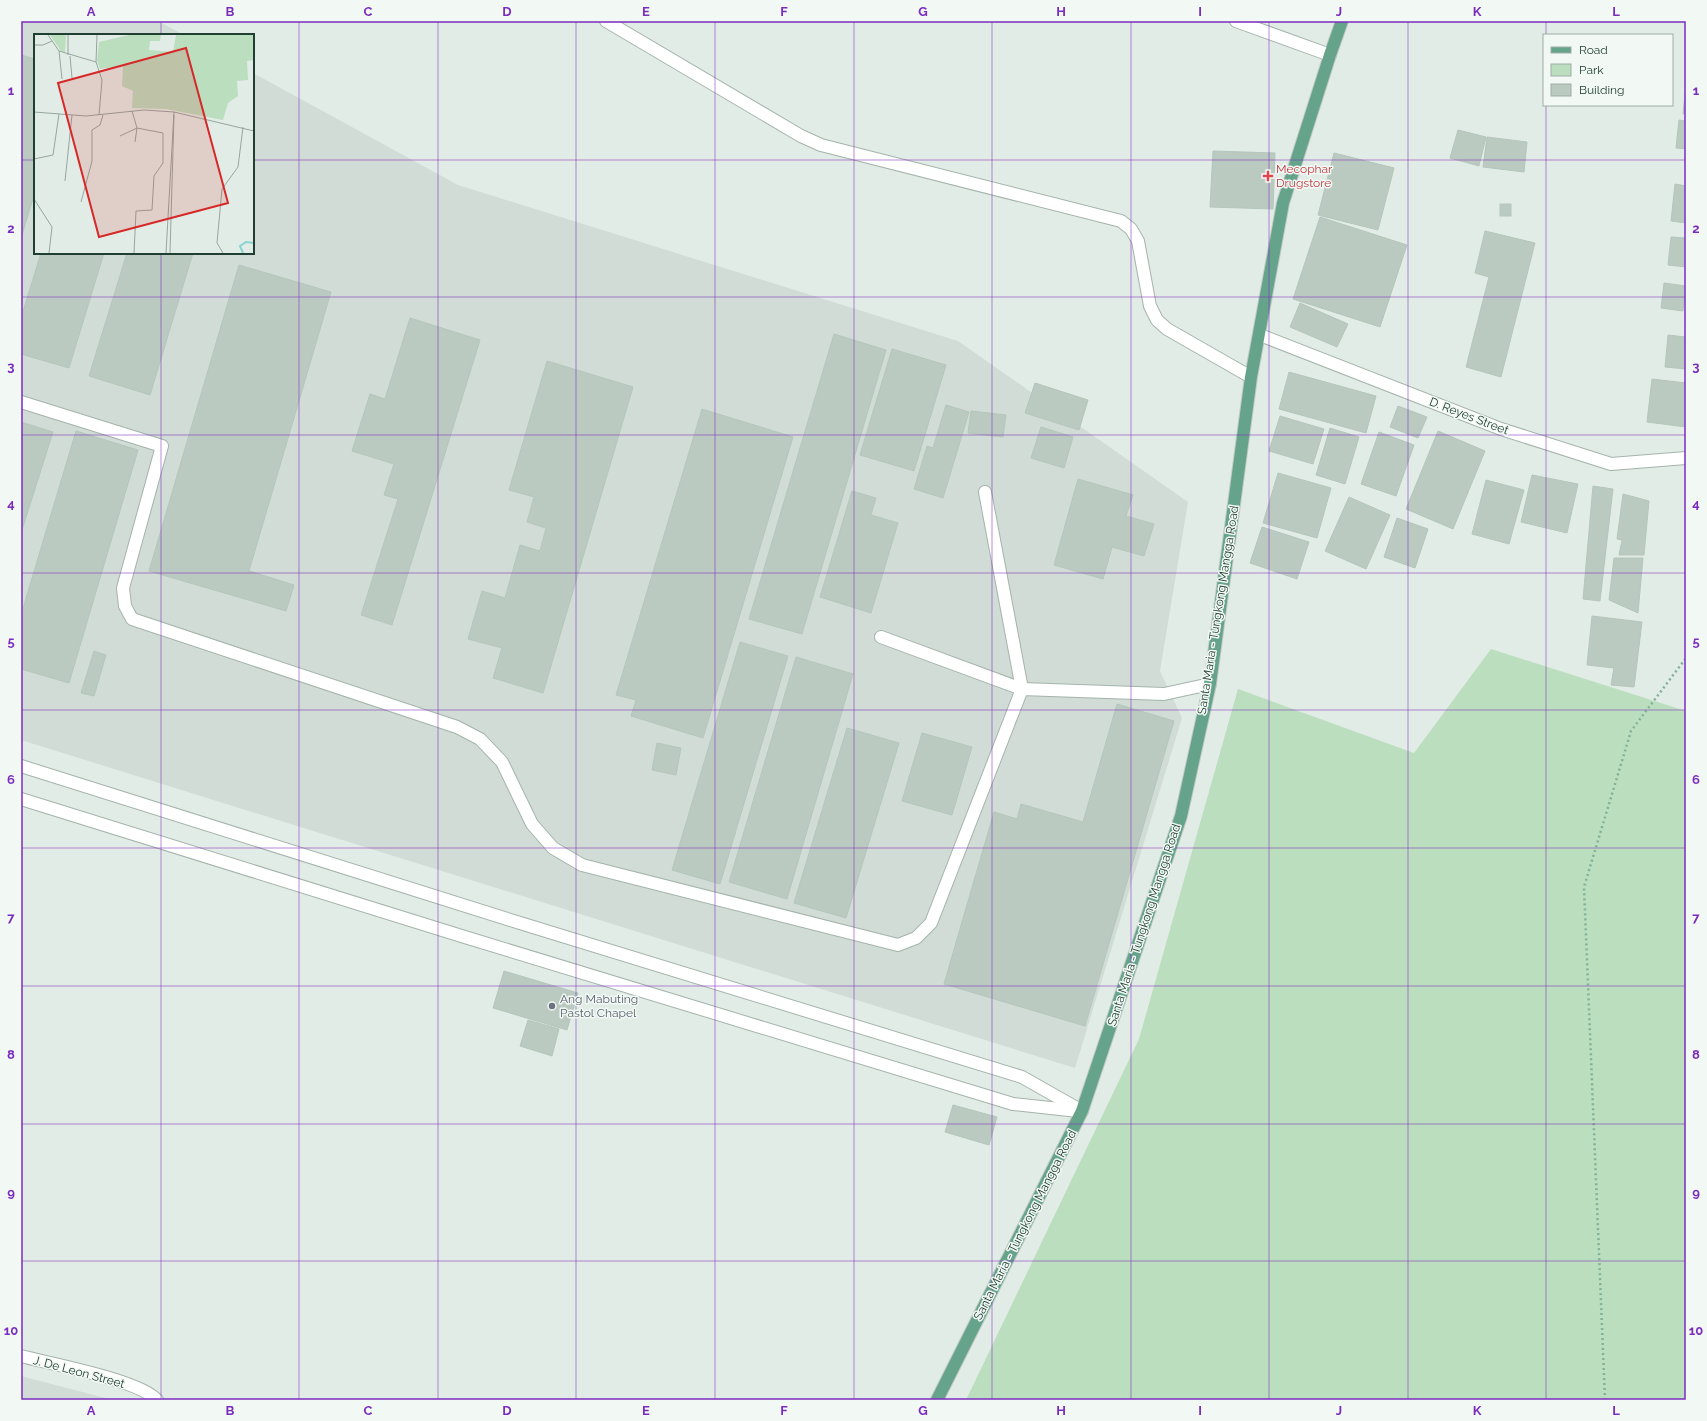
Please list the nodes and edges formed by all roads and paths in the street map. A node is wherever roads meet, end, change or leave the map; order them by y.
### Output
1 (606, 21) edge
2 (1236, 21) edge
3 (1342, 21) edge
4 (1330, 55) junction
5 (1260, 335) junction
6 (1252, 377) junction
7 (21, 402) edge
8 (1686, 458) edge
9 (985, 492) dead end
10 (881, 637) dead end
11 (1686, 658) edge
12 (1210, 684) junction
13 (1022, 689) junction
14 (21, 766) edge
15 (21, 799) edge
16 (1082, 1111) junction
17 (21, 1356) edge
18 (157, 1400) edge
19 (937, 1400) edge
20 (1605, 1400) edge

1 - 6 street
2 - 4 street
3 - 4 main road, Santa Maria - Tungkong Mangga Road
4 - 5 main road, Santa Maria - Tungkong Mangga Road
5 - 6 main road, Santa Maria - Tungkong Mangga Road
5 - 8 street, D. Reyes Street
6 - 12 main road, Santa Maria - Tungkong Mangga Road
7 - 13 street
9 - 13 street
10 - 13 street
11 - 20 path
12 - 13 street
12 - 16 main road, Santa Maria - Tungkong Mangga Road
14 - 16 street
15 - 16 street
16 - 19 main road, Santa Maria - Tungkong Mangga Road
17 - 18 street, J. De Leon Street

